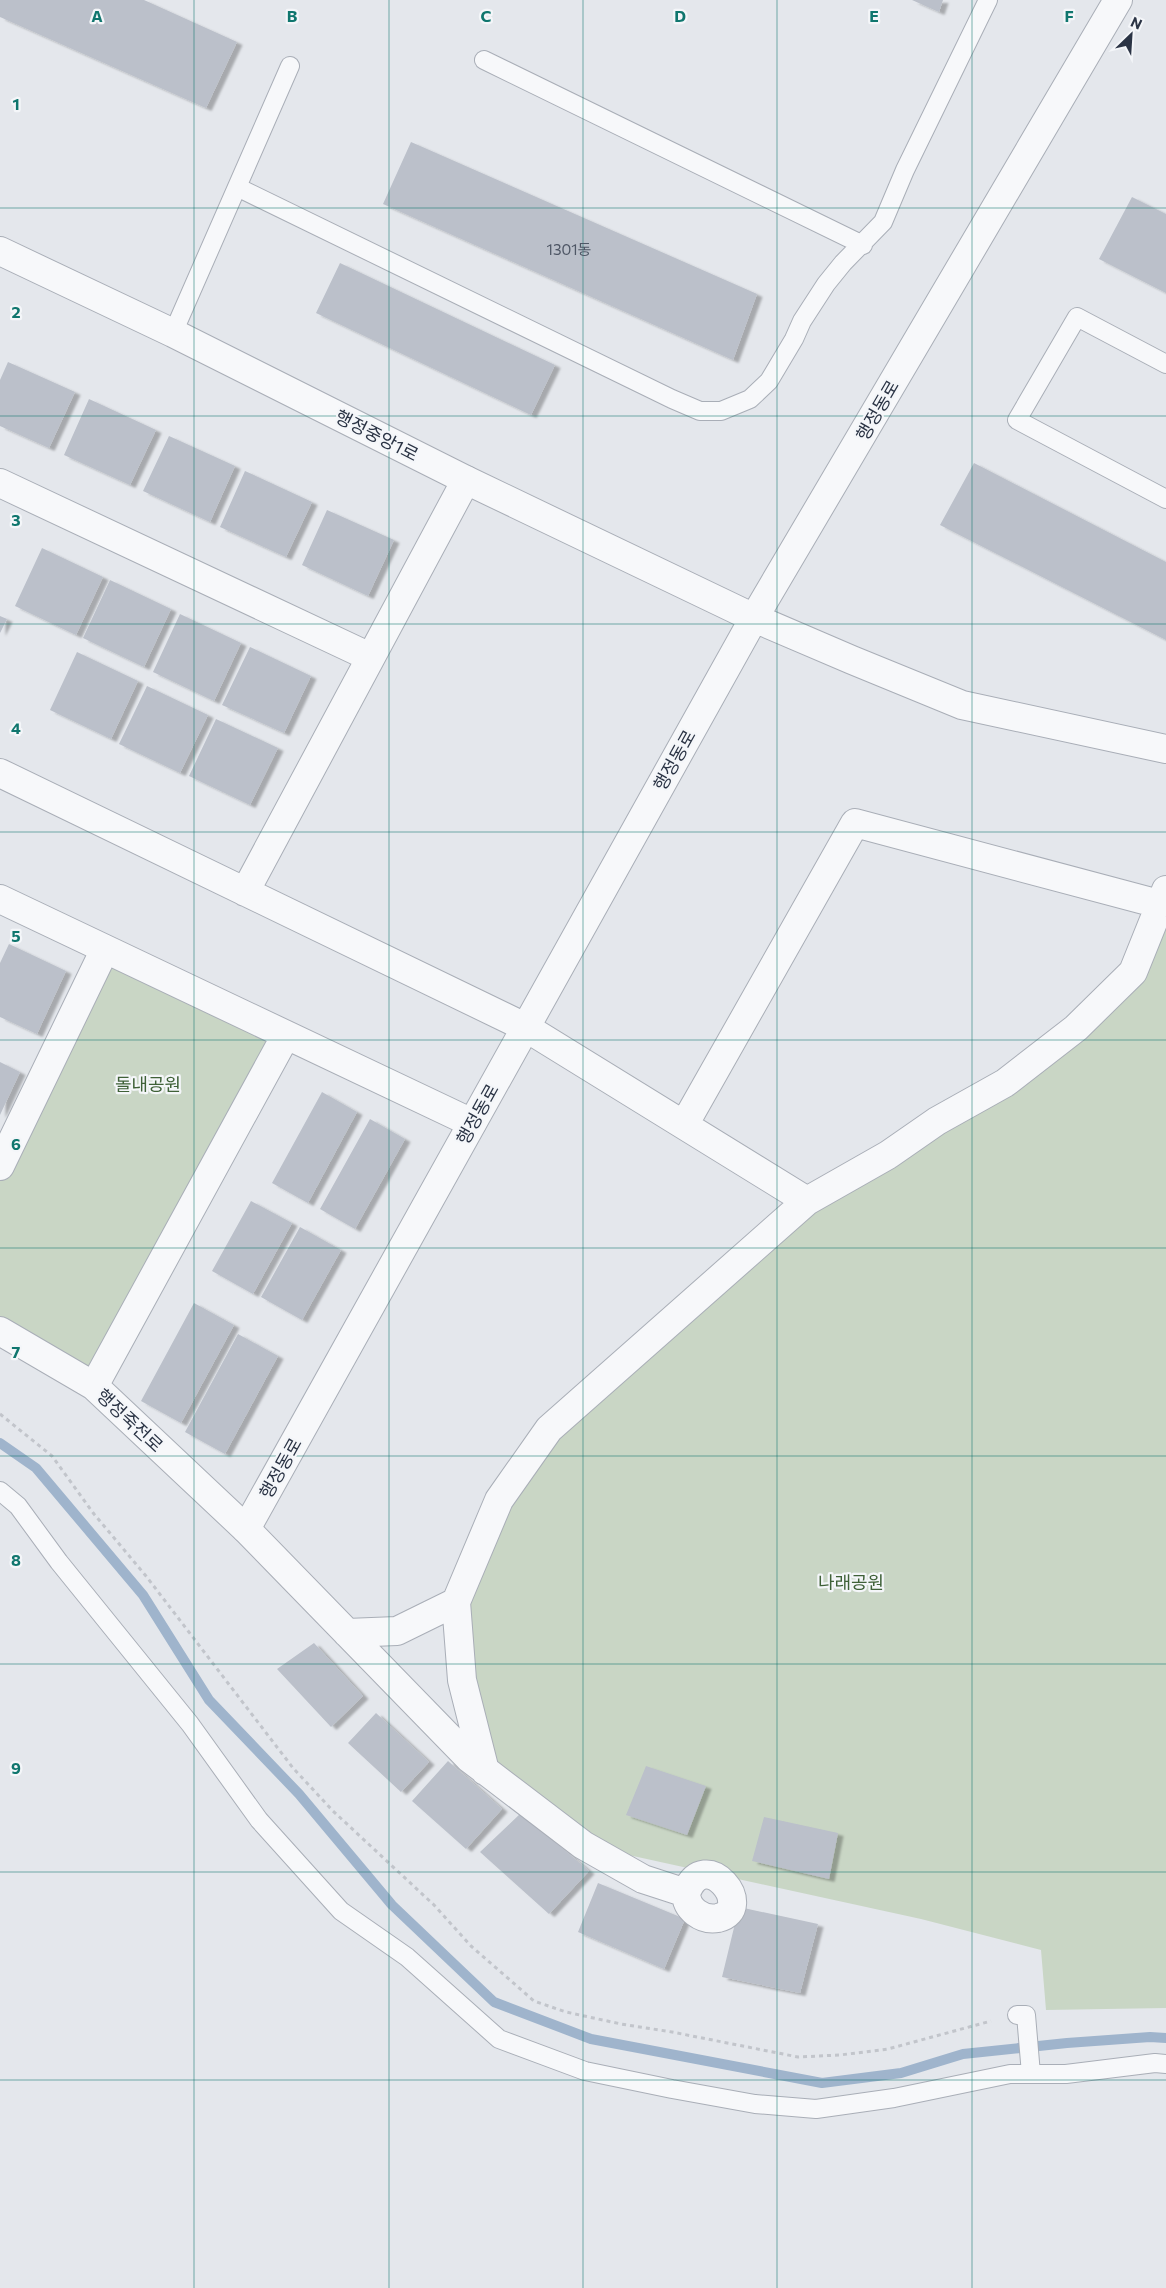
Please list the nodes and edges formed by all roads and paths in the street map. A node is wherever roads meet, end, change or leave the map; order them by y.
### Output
1 (988, 0) edge
2 (1118, 0) edge
3 (484, 60) dead end
4 (290, 66) dead end
5 (237, 187) junction
6 (863, 245) junction
7 (0, 251) edge
8 (173, 333) junction
9 (1166, 364) edge
10 (466, 480) junction
11 (0, 483) edge
12 (1166, 499) edge
13 (754, 618) junction
14 (370, 657) junction
15 (1166, 749) edge
16 (0, 773) edge
17 (245, 892) junction
18 (1163, 897) edge
19 (0, 899) edge
20 (105, 949) junction
21 (525, 1027) junction
22 (286, 1034) junction
23 (472, 1123) junction
24 (684, 1125) junction
25 (0, 1166) edge
26 (807, 1202) junction
27 (0, 1331) edge
28 (94, 1386) junction
29 (0, 1414) edge
30 (0, 1491) edge
31 (246, 1529) junction
32 (456, 1602) junction
33 (347, 1633) junction
34 (485, 1771) junction
35 (686, 1893) dead end
36 (1021, 2018) joint
37 (1166, 2064) edge
38 (1031, 2068) junction

1 - 6 lane
2 - 13 street, 행정동로
3 - 6 lane
4 - 5 lane
5 - 6 lane
5 - 8 lane
7 - 8 street, 행정중앙1로
8 - 10 street, 행정중앙1로
9 - 12 lane
10 - 13 street, 행정중앙1로
10 - 14 street
11 - 14 street
13 - 15 street, 행정중앙1로
13 - 21 street, 행정동로
14 - 17 street
16 - 17 street
17 - 21 street
18 - 24 street
18 - 26 street
19 - 20 street
20 - 22 street
20 - 25 street
21 - 23 street, 행정동로
21 - 24 street
22 - 23 street
22 - 28 street
23 - 31 street, 행정동로
24 - 26 street
26 - 32 street
27 - 28 street, 행정죽전로
28 - 31 street, 행정죽전로
29 - 36 path
30 - 38 lane
31 - 33 street, 행정죽전로
32 - 33 street
32 - 34 street
33 - 34 street, 행정죽전로
34 - 35 street, 행정죽전로
36 - 38 lane
37 - 38 lane

